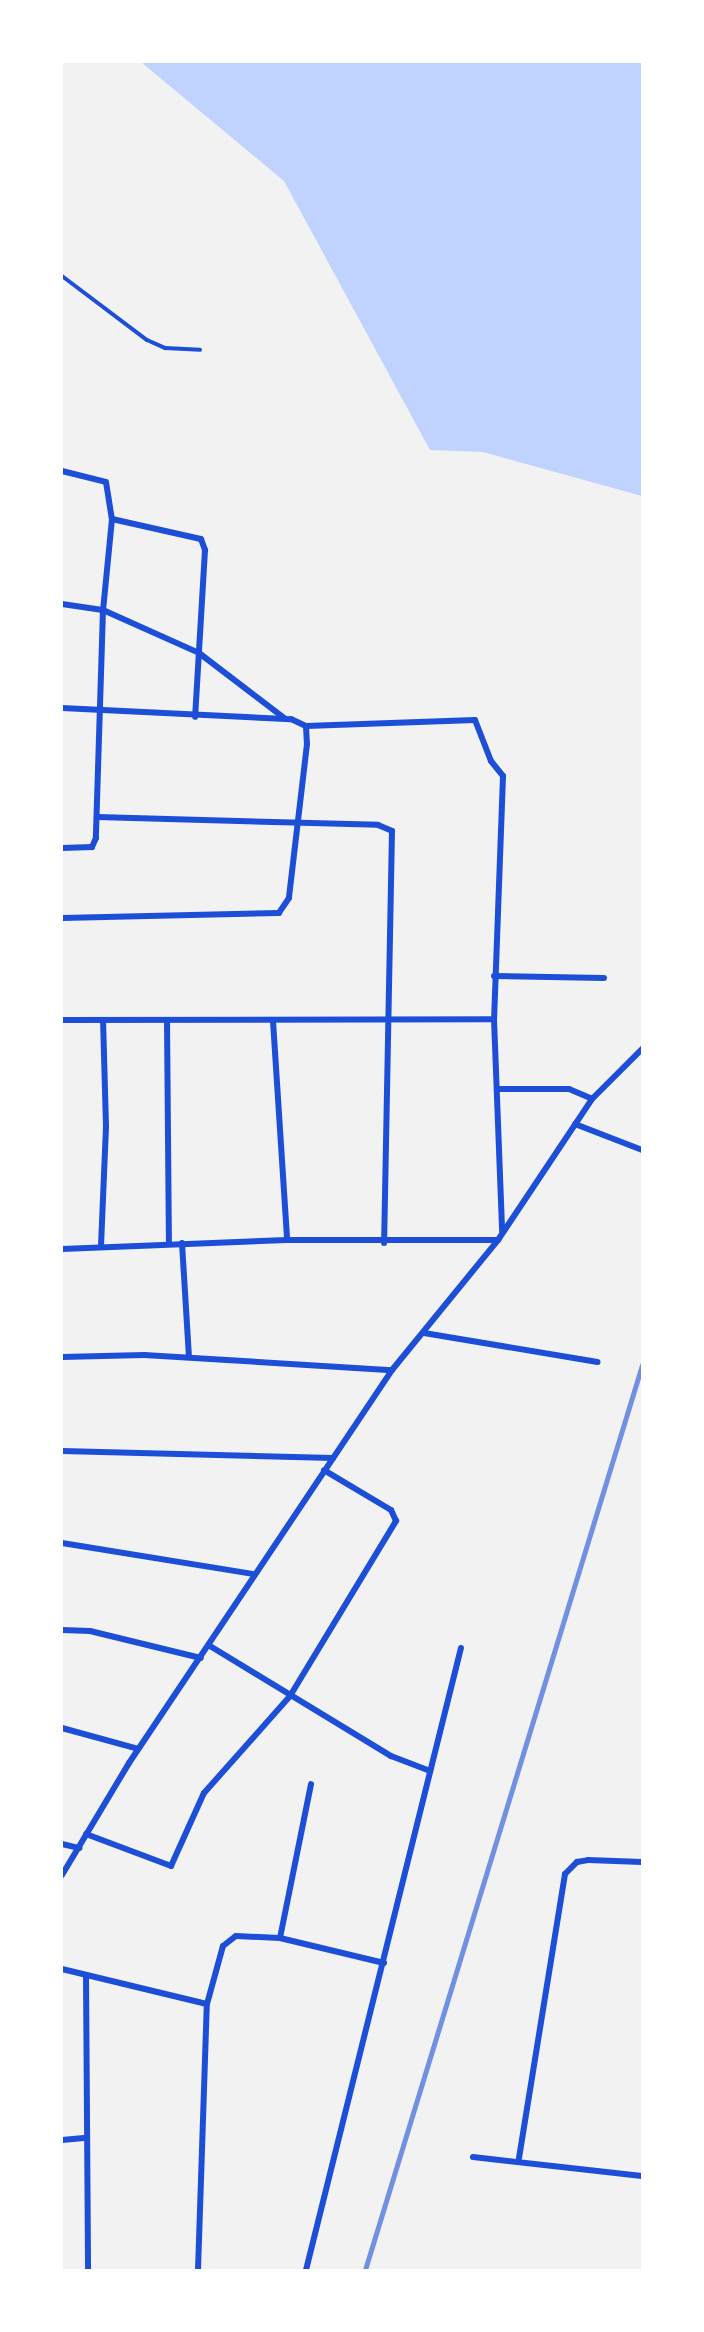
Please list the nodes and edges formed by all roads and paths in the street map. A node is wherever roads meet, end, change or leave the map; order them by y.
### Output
1 (62, 276) edge
2 (200, 350) dead end
3 (62, 471) edge
4 (112, 519) junction
5 (62, 604) edge
6 (103, 610) junction
7 (199, 653) junction
8 (62, 708) edge
9 (100, 711) junction
10 (195, 717) junction
11 (285, 719) junction
12 (306, 726) junction
13 (97, 817) junction
14 (296, 823) junction
15 (62, 848) edge
16 (62, 918) edge
17 (494, 976) junction
18 (604, 978) dead end
19 (386, 1019) junction
20 (494, 1019) junction
21 (62, 1020) edge
22 (103, 1021) junction
23 (167, 1021) junction
24 (273, 1021) junction
25 (642, 1049) edge
26 (497, 1089) junction
27 (592, 1099) junction
28 (575, 1124) junction
29 (642, 1150) edge
30 (502, 1232) junction
31 (287, 1240) junction
32 (498, 1240) junction
33 (384, 1243) junction
34 (169, 1244) junction
35 (182, 1244) junction
36 (101, 1246) junction
37 (62, 1249) edge
38 (424, 1333) junction
39 (189, 1357) junction
40 (62, 1358) edge
41 (598, 1362) dead end
42 (392, 1370) junction
43 (62, 1451) edge
44 (333, 1458) junction
45 (324, 1470) junction
46 (62, 1544) edge
47 (253, 1574) junction
48 (62, 1630) edge
49 (210, 1646) junction
50 (461, 1648) dead end
51 (201, 1658) junction
52 (290, 1696) junction
53 (62, 1728) edge
54 (138, 1749) junction
55 (430, 1771) junction
56 (311, 1784) dead end
57 (86, 1834) junction
58 (62, 1844) edge
59 (80, 1848) junction
60 (642, 1862) edge
61 (62, 1875) edge
62 (280, 1938) junction
63 (384, 1963) junction
64 (62, 1969) edge
65 (86, 1975) junction
66 (207, 2004) junction
67 (84, 2138) junction
68 (62, 2140) edge
69 (473, 2157) dead end
70 (519, 2158) junction
71 (642, 2176) edge
72 (88, 2271) edge
73 (198, 2271) edge
74 (306, 2271) edge

1 - 2 lane
3 - 4 street
4 - 6 street
4 - 7 street
5 - 6 street
6 - 7 street
6 - 9 street
7 - 10 street
7 - 11 street
8 - 9 street
9 - 10 street
9 - 13 street
10 - 11 street
11 - 12 street
12 - 14 street
12 - 17 street
13 - 14 street
13 - 15 street
14 - 16 street
14 - 19 street
17 - 18 street
17 - 20 street
19 - 20 street
19 - 24 street
19 - 33 street
20 - 26 street
21 - 22 street
22 - 23 street
22 - 36 street
23 - 24 street
23 - 34 street
24 - 31 street
25 - 27 street
26 - 27 street
26 - 30 street
27 - 28 street
28 - 29 street
28 - 30 street
30 - 32 street
31 - 33 street
31 - 35 street
32 - 33 street
32 - 38 street
34 - 35 street
34 - 36 street
35 - 39 street
36 - 37 street
38 - 41 street
38 - 42 street
39 - 40 street
39 - 42 street
42 - 44 street
43 - 44 street
44 - 45 street
45 - 47 street
45 - 52 street
46 - 47 street
47 - 49 street
48 - 51 street
49 - 51 street
49 - 52 street
50 - 55 street
51 - 54 street
52 - 55 street
52 - 57 street
53 - 54 street
54 - 57 street
55 - 63 street
56 - 62 street
57 - 59 street
58 - 59 street
59 - 61 street
60 - 70 street
62 - 63 street
62 - 66 street
63 - 74 street
64 - 65 street
65 - 66 street
65 - 67 street
66 - 73 street
67 - 68 street
67 - 72 street
69 - 70 street
70 - 71 street

